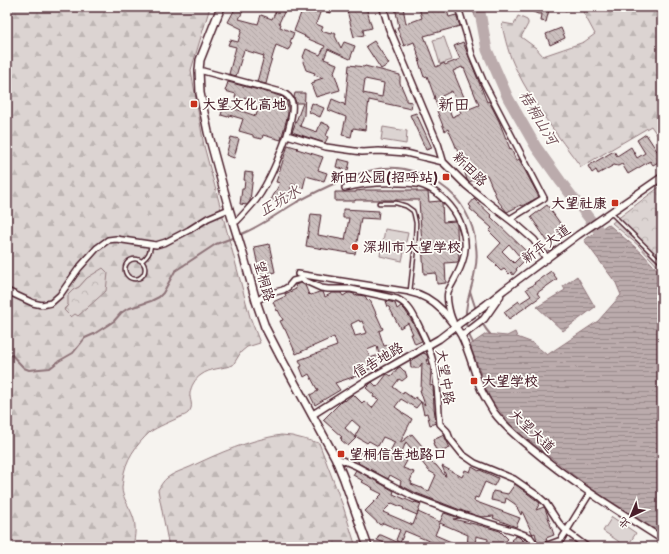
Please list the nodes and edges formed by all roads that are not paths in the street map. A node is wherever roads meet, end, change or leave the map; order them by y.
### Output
1 (221, 7) edge
2 (383, 7) edge
3 (458, 7) edge
4 (199, 70) junction
5 (288, 135) junction
6 (443, 162) junction
7 (662, 177) edge
8 (345, 188) dead end
9 (379, 203) dead end
10 (228, 209) junction
11 (611, 212) junction
12 (510, 219) junction
13 (234, 225) junction
14 (151, 245) junction
15 (547, 259) junction
16 (142, 261) junction
17 (662, 263) edge
18 (298, 274) dead end
19 (504, 290) junction
20 (7, 291) edge
21 (410, 292) junction
22 (256, 301) junction
23 (458, 325) junction
24 (464, 335) junction
25 (428, 346) junction
26 (312, 415) junction
27 (335, 457) junction
28 (590, 493) junction
29 (567, 532) junction
30 (662, 539) edge
31 (368, 547) edge
32 (537, 547) edge
33 (542, 547) edge
34 (587, 547) edge

1 - 4 main road, 望桐路
2 - 6 street, 新田路
3 - 12 street
4 - 5 street
4 - 10 main road, 望桐路
5 - 6 street
5 - 13 street
6 - 12 street, 新田路
7 - 11 street, 新平大道
8 - 23 street
9 - 21 lane
10 - 13 main road, 望桐路
10 - 14 street
11 - 15 street, 新平大道
11 - 17 lane
12 - 15 street, 新田路
13 - 22 main road, 望桐路
14 - 16 lane
14 - 20 street
15 - 19 street, 新平大道
16 - 16 lane
18 - 21 street
19 - 23 street, 新平大道
19 - 24 street, 新平大道
21 - 23 street, 大望大道
22 - 25 street, 大望中路
22 - 26 main road, 望桐路
23 - 24 street, 大望大道
23 - 25 street, 信告地路
24 - 28 street, 大望大道
25 - 26 street, 信告地路
25 - 29 street, 大望中路
26 - 27 main road, 望桐路
27 - 31 main road, 望桐路
27 - 32 street
28 - 29 street
28 - 30 street, 大望大道
29 - 33 street
29 - 34 street, 大望中路

